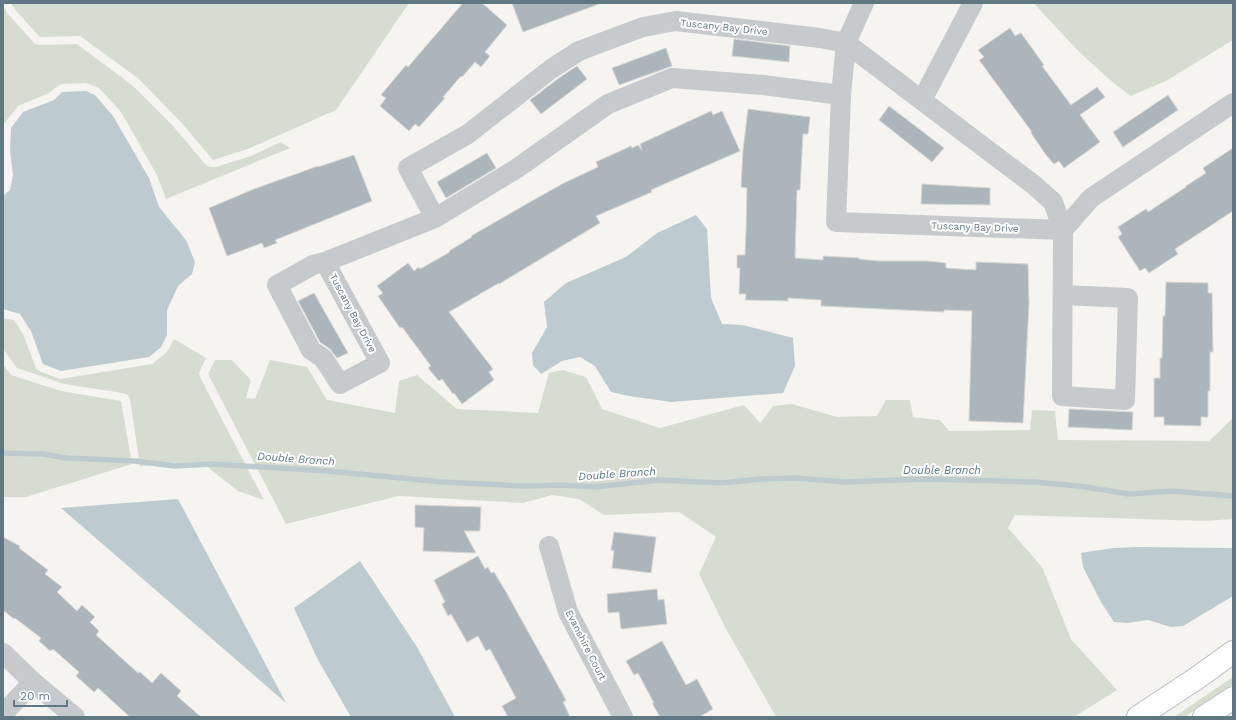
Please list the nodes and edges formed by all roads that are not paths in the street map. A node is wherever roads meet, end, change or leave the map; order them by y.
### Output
1 (864, 3) edge
2 (973, 3) edge
3 (846, 43) junction
4 (841, 95) junction
5 (922, 100) junction
6 (1233, 103) edge
7 (435, 218) junction
8 (1063, 230) junction
9 (325, 262) junction
10 (1063, 295) junction
11 (549, 546) dead end
12 (1233, 652) edge
13 (3, 653) edge
14 (1233, 667) edge
15 (33, 682) junction
16 (1233, 698) edge
17 (3, 714) edge
18 (75, 717) edge
19 (623, 717) edge
20 (1138, 717) edge
21 (1165, 717) edge
22 (1204, 717) edge

1 - 3 street
2 - 5 street
3 - 4 street
3 - 5 street, Tuscany Bay Drive
3 - 7 street, Tuscany Bay Drive
4 - 7 street, Tuscany Bay Drive
4 - 8 street, Tuscany Bay Drive
5 - 8 street, Tuscany Bay Drive
6 - 8 street
7 - 9 street, Tuscany Bay Drive
8 - 10 street, Tuscany Bay Drive
9 - 9 street, Tuscany Bay Drive
10 - 10 street, Tuscany Bay Drive
11 - 19 street, Evanshire Court
12 - 20 street
13 - 15 street
14 - 21 street
15 - 17 street
15 - 18 street
16 - 22 street

